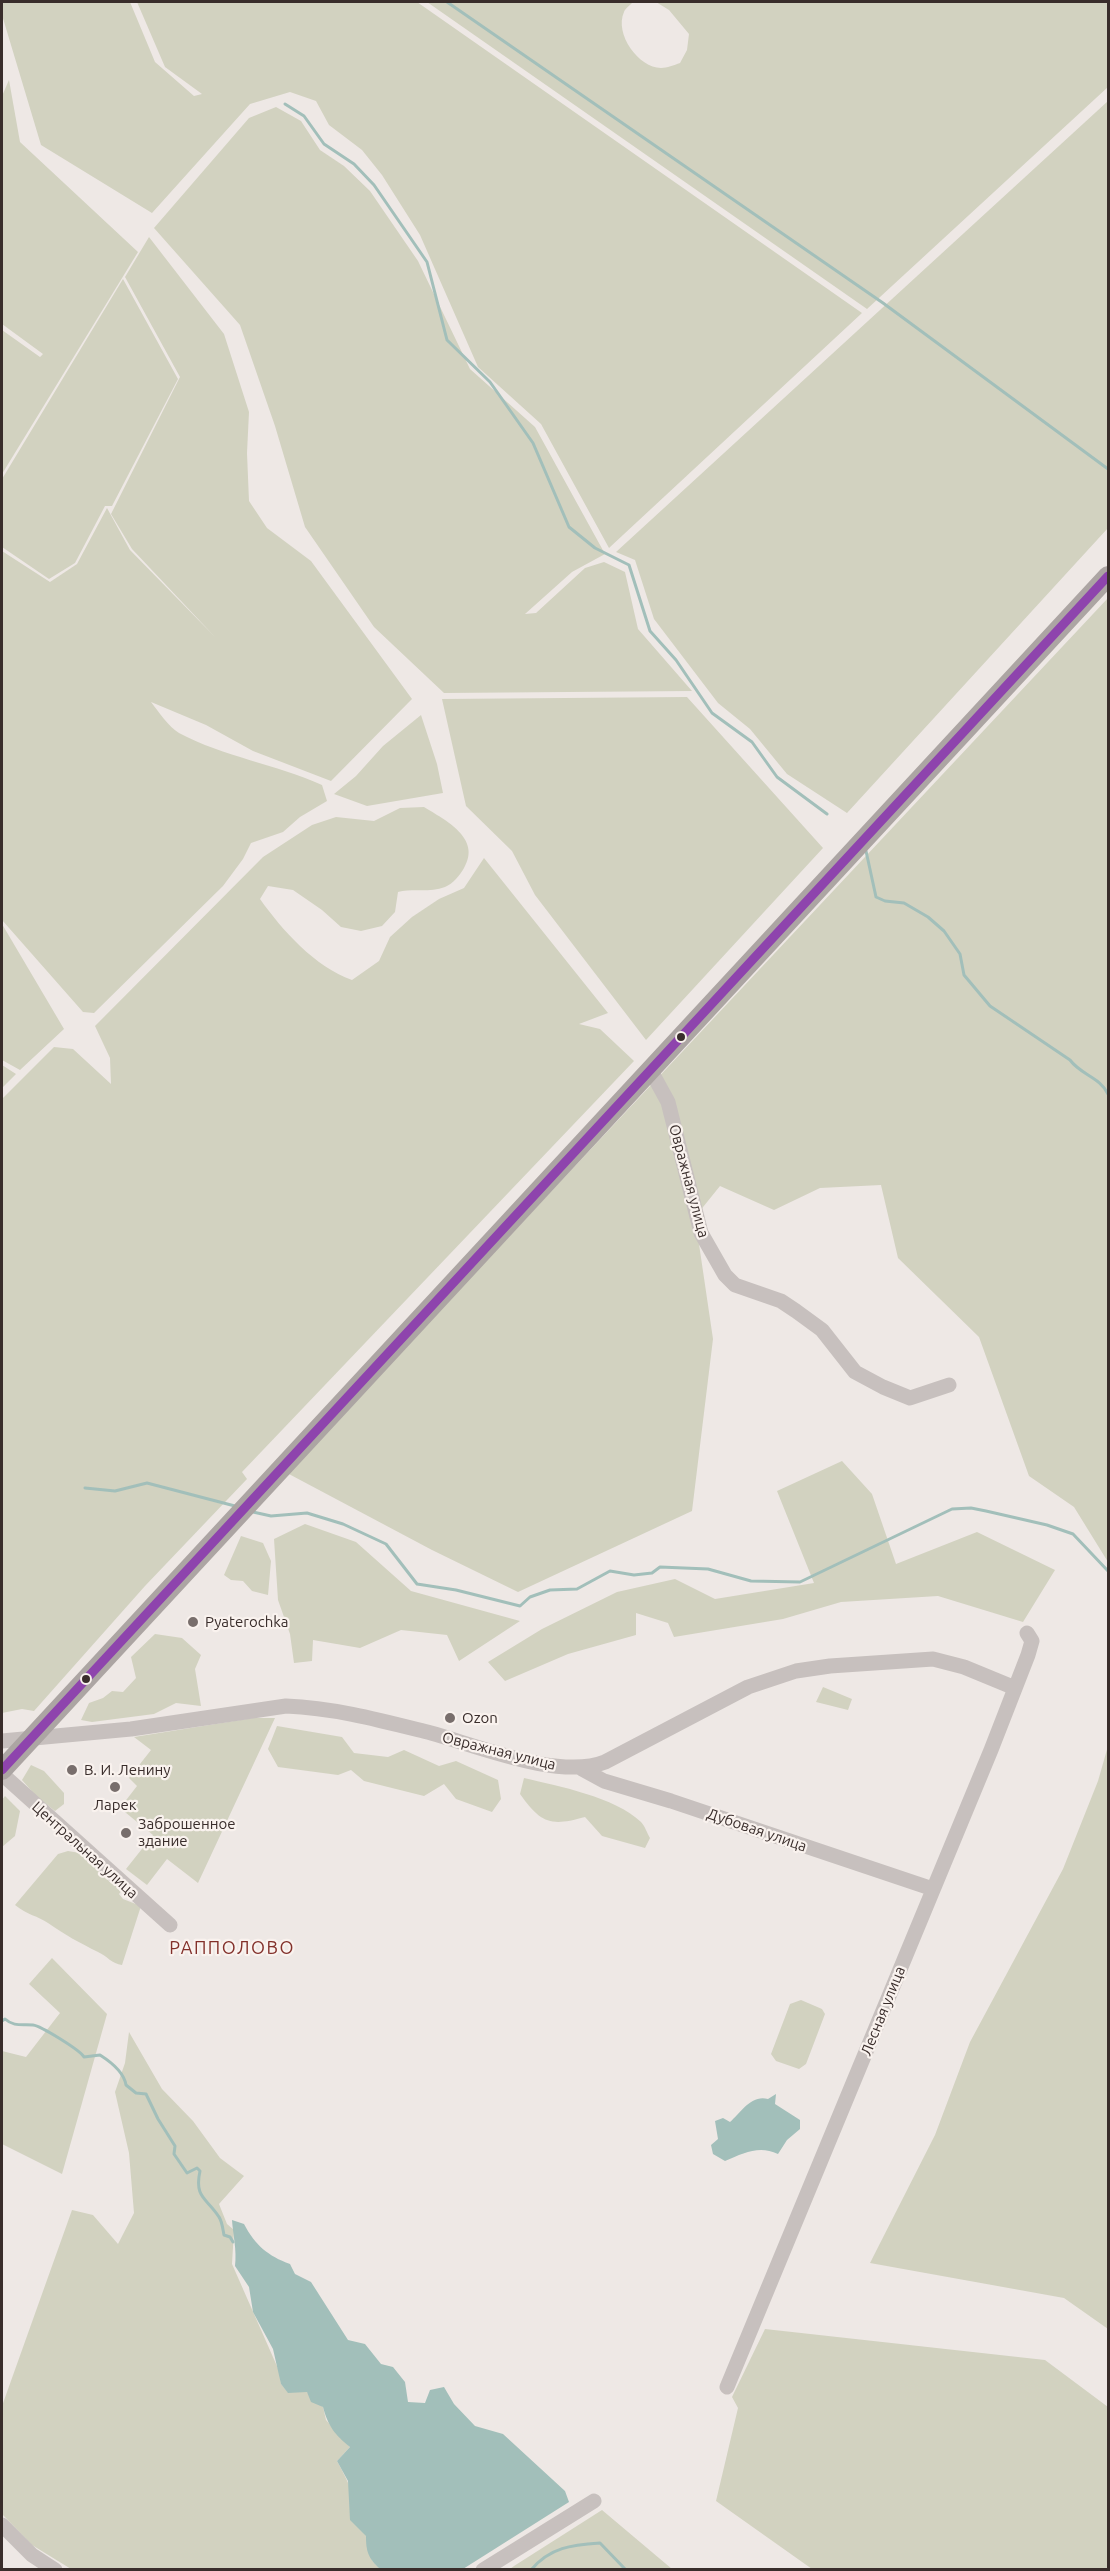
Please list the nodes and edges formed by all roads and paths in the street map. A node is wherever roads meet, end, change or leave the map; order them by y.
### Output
1 (1108, 576) edge
2 (651, 1071) junction
3 (949, 1385) dead end
4 (1027, 1633) dead end
5 (1015, 1688) junction
6 (32, 1737) junction
7 (2, 1741) edge
8 (582, 1768) junction
9 (2, 1772) edge
10 (933, 1889) junction
11 (170, 1925) dead end
12 (727, 2387) dead end
13 (594, 2501) dead end
14 (2, 2525) edge
15 (55, 2570) edge
16 (483, 2570) edge

1 - 2 main road
2 - 3 street, Овражная улица
2 - 6 main road
4 - 5 street, Лесная улица
5 - 8 street, Овражная улица
5 - 10 street, Лесная улица
6 - 7 street, Овражная улица
6 - 8 street, Овражная улица
6 - 9 main road
8 - 10 street, Дубовая улица
9 - 11 street, Центральная улица
10 - 12 street, Лесная улица
13 - 16 street
14 - 15 street

